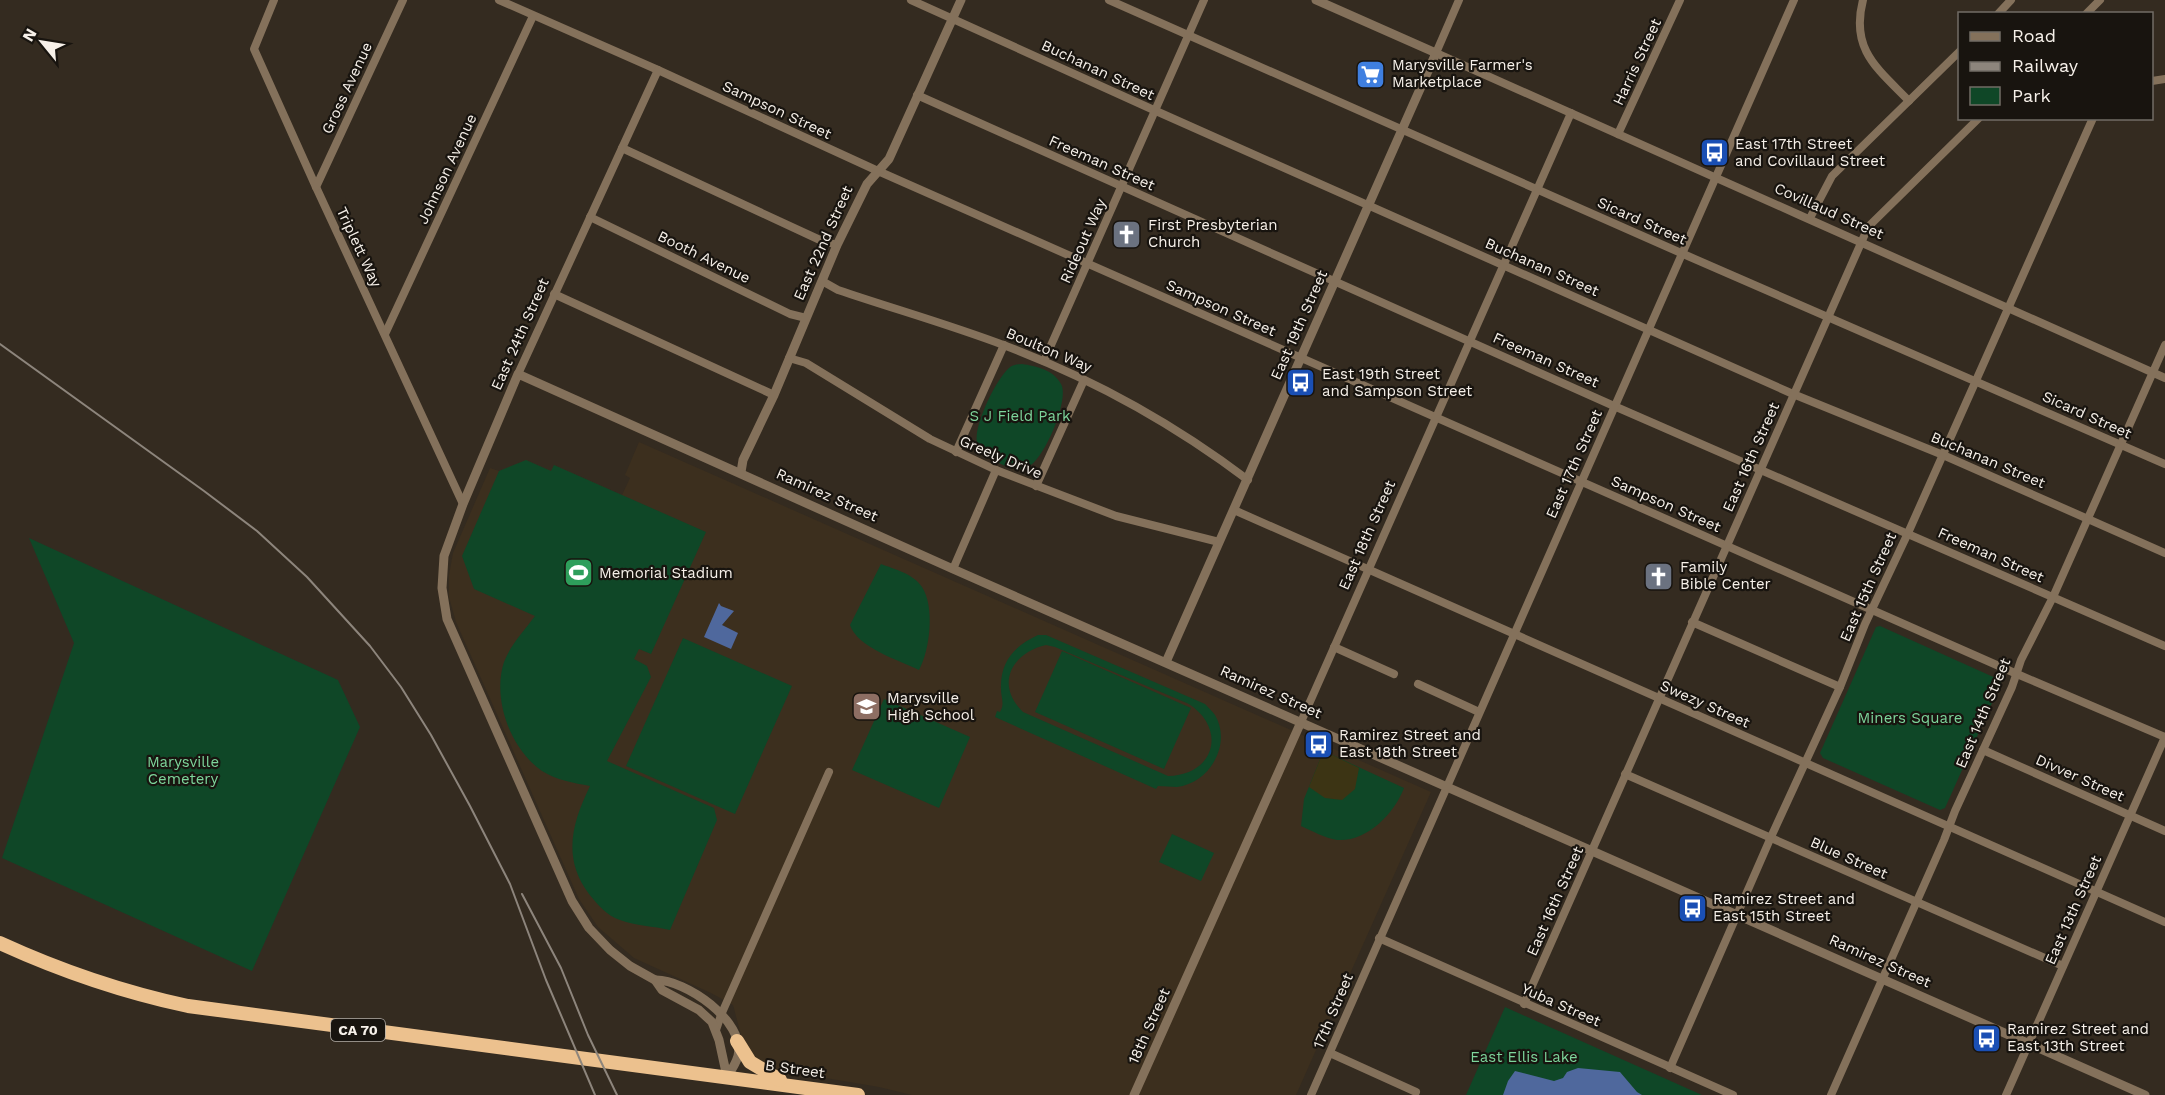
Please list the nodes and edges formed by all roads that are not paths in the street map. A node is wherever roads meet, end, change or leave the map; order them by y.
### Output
1 (274, 0) edge
2 (403, 0) edge
3 (499, 0) edge
4 (911, 0) edge
5 (961, 0) edge
6 (1109, 0) edge
7 (1204, 0) edge
8 (1316, 0) edge
9 (1459, 0) edge
10 (1680, 0) edge
11 (1794, 0) edge
12 (1863, 0) edge
13 (2011, 0) edge
14 (2100, 0) edge
15 (2000, 12) edge
16 (2088, 12) edge
17 (533, 16) junction
18 (953, 18) junction
19 (1189, 35) junction
20 (1958, 52) edge
21 (1436, 53) junction
22 (658, 70) junction
23 (917, 95) junction
24 (1910, 101) junction
25 (1156, 111) junction
26 (1570, 113) junction
27 (1977, 120) edge
28 (2092, 120) edge
29 (1401, 129) junction
30 (1618, 135) junction
31 (622, 148) junction
32 (878, 171) junction
33 (1716, 178) junction
34 (1121, 187) junction
35 (316, 188) junction
36 (1536, 189) junction
37 (1368, 206) junction
38 (590, 217) junction
39 (1810, 218) junction
40 (1861, 241) junction
41 (837, 245) junction
42 (1682, 254) junction
43 (1088, 264) junction
44 (1502, 264) junction
45 (822, 281) junction
46 (1335, 282) junction
47 (554, 294) junction
48 (2007, 308) junction
49 (1827, 317) junction
50 (806, 318) junction
51 (1648, 329) junction
52 (385, 334) junction
53 (1469, 341) junction
54 (1004, 345) junction
55 (2165, 345) edge
56 (789, 358) junction
57 (1301, 358) junction
58 (1044, 361) junction
59 (2153, 372) junction
60 (518, 374) junction
61 (2165, 378) edge
62 (1084, 380) junction
63 (1976, 381) junction
64 (1793, 394) junction
65 (774, 395) junction
66 (1614, 406) junction
67 (1436, 417) junction
68 (2121, 444) junction
69 (956, 452) junction
70 (1943, 455) junction
71 (2165, 464) edge
72 (996, 470) junction
73 (1760, 470) junction
74 (741, 472) junction
75 (1248, 480) junction
76 (1582, 481) junction
77 (1036, 486) junction
78 (463, 504) junction
79 (1234, 510) junction
80 (2088, 519) junction
81 (1908, 533) junction
82 (1219, 542) junction
83 (1726, 546) junction
84 (2165, 553) edge
85 (953, 569) junction
86 (1368, 570) junction
87 (2054, 597) junction
88 (1872, 609) junction
89 (1692, 622) junction
90 (1514, 634) junction
91 (2165, 646) edge
92 (1334, 647) junction
93 (1166, 662) junction
94 (1394, 674) dead end
95 (2017, 674) junction
96 (1418, 684) dead end
97 (1840, 687) junction
98 (1659, 698) junction
99 (1479, 712) junction
100 (1301, 722) junction
101 (2165, 737) edge
102 (1983, 750) junction
103 (1806, 763) junction
104 (829, 772) dead end
105 (1625, 774) junction
106 (1447, 786) junction
107 (2130, 815) junction
108 (1949, 826) junction
109 (2165, 831) edge
110 (1771, 837) junction
111 (1592, 851) junction
112 (2097, 891) junction
113 (1916, 903) junction
114 (1737, 915) junction
115 (2165, 922) edge
116 (1379, 938) junction
117 (0, 943) edge
118 (2062, 966) junction
119 (1191, 968) joint
120 (1883, 978) junction
121 (655, 980) junction
122 (1524, 1004) junction
123 (721, 1015) junction
124 (716, 1030) junction
125 (737, 1041) junction
126 (2028, 1043) junction
127 (1330, 1053) junction
128 (1670, 1068) junction
129 (727, 1077) junction
130 (790, 1085) junction
131 (1416, 1092) dead end
132 (858, 1095) edge
133 (1134, 1095) edge
134 (1311, 1095) edge
135 (1733, 1095) edge
136 (1831, 1095) edge
137 (2006, 1095) edge
138 (2145, 1095) edge

1 - 35 street, Triplett Way
2 - 35 street, Gross Avenue
3 - 17 street, Sampson Street
4 - 18 street, Buchanan Street
5 - 18 street, East 22nd Street
6 - 19 street, Sicard Street
7 - 19 street, Rideout Way
8 - 21 street, Covillaud Street
9 - 21 street, East 19th Street
10 - 30 street, Harris Street
11 - 33 street, East 17th Street
12 - 24 street
13 - 15 street
14 - 16 street
17 - 22 street, Sampson Street
17 - 52 street, Johnson Avenue
18 - 23 street, East 22nd Street
18 - 25 street, Buchanan Street
19 - 25 street, Rideout Way
19 - 29 street, Sicard Street
20 - 24 street
21 - 26 street, Covillaud Street
21 - 29 street, East 19th Street
22 - 31 street, East 24th Street
22 - 32 street, Sampson Street
23 - 32 street, East 22nd Street
23 - 34 street, Freeman Street
24 - 39 street
25 - 34 street, Rideout Way
25 - 37 street, Buchanan Street
26 - 30 street, Covillaud Street
26 - 36 street, East 18th Street
27 - 40 street, East 16th Street
28 - 48 street, East 15th Street
29 - 36 street, Sicard Street
29 - 37 street, East 19th Street
30 - 33 street, Covillaud Street
31 - 38 street, East 24th Street
31 - 41 street
32 - 41 street, East 22nd Street
32 - 43 street, Sampson Street
33 - 39 street, Covillaud Street
33 - 42 street, East 17th Street
34 - 43 street, Rideout Way
34 - 46 street, Freeman Street
35 - 52 street, Triplett Way
36 - 42 street, Sicard Street
36 - 44 street, East 18th Street
37 - 44 street, Buchanan Street
37 - 46 street, East 19th Street
38 - 47 street, East 24th Street
38 - 50 street, Booth Avenue
39 - 40 street, Covillaud Street
40 - 48 street, Covillaud Street
40 - 49 street, East 16th Street
41 - 45 street, East 22nd Street
42 - 49 street, Sicard Street
42 - 51 street, East 17th Street
43 - 57 street, Sampson Street
43 - 58 street, Rideout Way
44 - 51 street, Buchanan Street
44 - 53 street, East 18th Street
45 - 50 street, East 22nd Street
45 - 54 street, Boulton Way
46 - 53 street, Freeman Street
46 - 57 street, East 19th Street
47 - 60 street, East 24th Street
47 - 65 street
48 - 59 street, Covillaud Street
48 - 63 street, East 15th Street
49 - 63 street, Sicard Street
49 - 64 street, East 16th Street
50 - 56 street, East 22nd Street
51 - 64 street, Buchanan Street
51 - 66 street, East 17th Street
52 - 78 street, Triplett Way
53 - 66 street, Freeman Street
53 - 67 street, East 18th Street
54 - 58 street, Boulton Way
54 - 69 street
55 - 59 street, East 14th Street
56 - 65 street, East 22nd Street
56 - 69 street, Greely Drive
57 - 67 street, Sampson Street
57 - 75 street, East 19th Street
58 - 62 street, Boulton Way
59 - 61 street, Covillaud Street
59 - 68 street, East 14th Street
60 - 74 street, Ramirez Street
60 - 78 street, East 24th Street
62 - 75 street, Boulton Way
62 - 77 street
63 - 68 street, Sicard Street
63 - 70 street, East 15th Street
64 - 70 street, Buchanan Street
64 - 73 street, East 16th Street
65 - 74 street, East 22nd Street
66 - 73 street, Freeman Street
66 - 76 street, East 17th Street
67 - 76 street, Sampson Street
67 - 86 street, East 18th Street
68 - 71 street, Sicard Street
68 - 80 street, East 14th Street
69 - 72 street, Greely Drive
70 - 80 street, Buchanan Street
70 - 81 street, East 15th Street
72 - 77 street, Greely Drive
72 - 85 street
73 - 81 street, Freeman Street
73 - 83 street, East 16th Street
74 - 85 street, Ramirez Street
75 - 79 street, East 19th Street
76 - 83 street, Sampson Street
76 - 90 street, East 17th Street
77 - 82 street, Greely Drive
78 - 121 street, East 24th Street
79 - 82 street, East 19th Street
79 - 86 street, Swezy Street
80 - 84 street, Buchanan Street
80 - 87 street, East 14th Street
81 - 87 street, Freeman Street
81 - 88 street, East 15th Street
82 - 93 street, East 19th Street
83 - 88 street, Sampson Street
83 - 89 street, East 16th Street
85 - 93 street, Ramirez Street
86 - 90 street, Swezy Street
86 - 92 street, East 18th Street
87 - 91 street, Freeman Street
87 - 95 street, East 14th Street
88 - 95 street, Sampson Street
88 - 97 street, East 15th Street
89 - 97 street
89 - 98 street, East 16th Street
90 - 98 street, Swezy Street
90 - 99 street, East 17th Street
92 - 94 street
92 - 100 street, East 18th Street
93 - 100 street, Ramirez Street
95 - 101 street, Sampson Street
95 - 102 street, East 14th Street
96 - 99 street
97 - 103 street, East 15th Street
98 - 103 street, Swezy Street
98 - 105 street, East 16th Street
99 - 106 street, East 17th Street
100 - 106 street, Ramirez Street
100 - 119 street, East 18th Street
101 - 107 street, East 13th Street
102 - 107 street, Divver Street
102 - 108 street, East 14th Street
103 - 108 street, Swezy Street
103 - 110 street, East 15th Street
104 - 123 street
105 - 110 street, Blue Street
105 - 111 street, East 16th Street
106 - 111 street, Ramirez Street
106 - 116 street, East 17th Street
107 - 109 street, Divver Street
107 - 112 street, East 13th Street
108 - 112 street, Swezy Street
108 - 113 street, East 14th Street
110 - 113 street, Blue Street
110 - 114 street, East 15th Street
111 - 114 street, Ramirez Street
111 - 122 street, East 16th Street
112 - 115 street, Swezy Street
112 - 118 street, East 13th Street
113 - 118 street, Blue Street
113 - 120 street, East 14th Street
114 - 120 street, Ramirez Street
114 - 128 street, East 15th Street
116 - 122 street, Yuba Street
116 - 127 street, 17th Street
117 - 129 highway, CA 70
118 - 126 street, East 13th Street
119 - 133 street, 18th Street
120 - 126 street, Ramirez Street
120 - 136 street, East 14th Street
121 - 123 street
121 - 124 street
122 - 128 street, Yuba Street
123 - 124 street
123 - 125 street
124 - 129 street
125 - 129 street
125 - 130 highway
126 - 137 street, East 13th Street
126 - 138 street, Ramirez Street
127 - 131 street
127 - 134 street, 17th Street
128 - 135 street, Yuba Street
129 - 130 highway, B Street / CA 70
130 - 132 highway, B Street / CA 70

